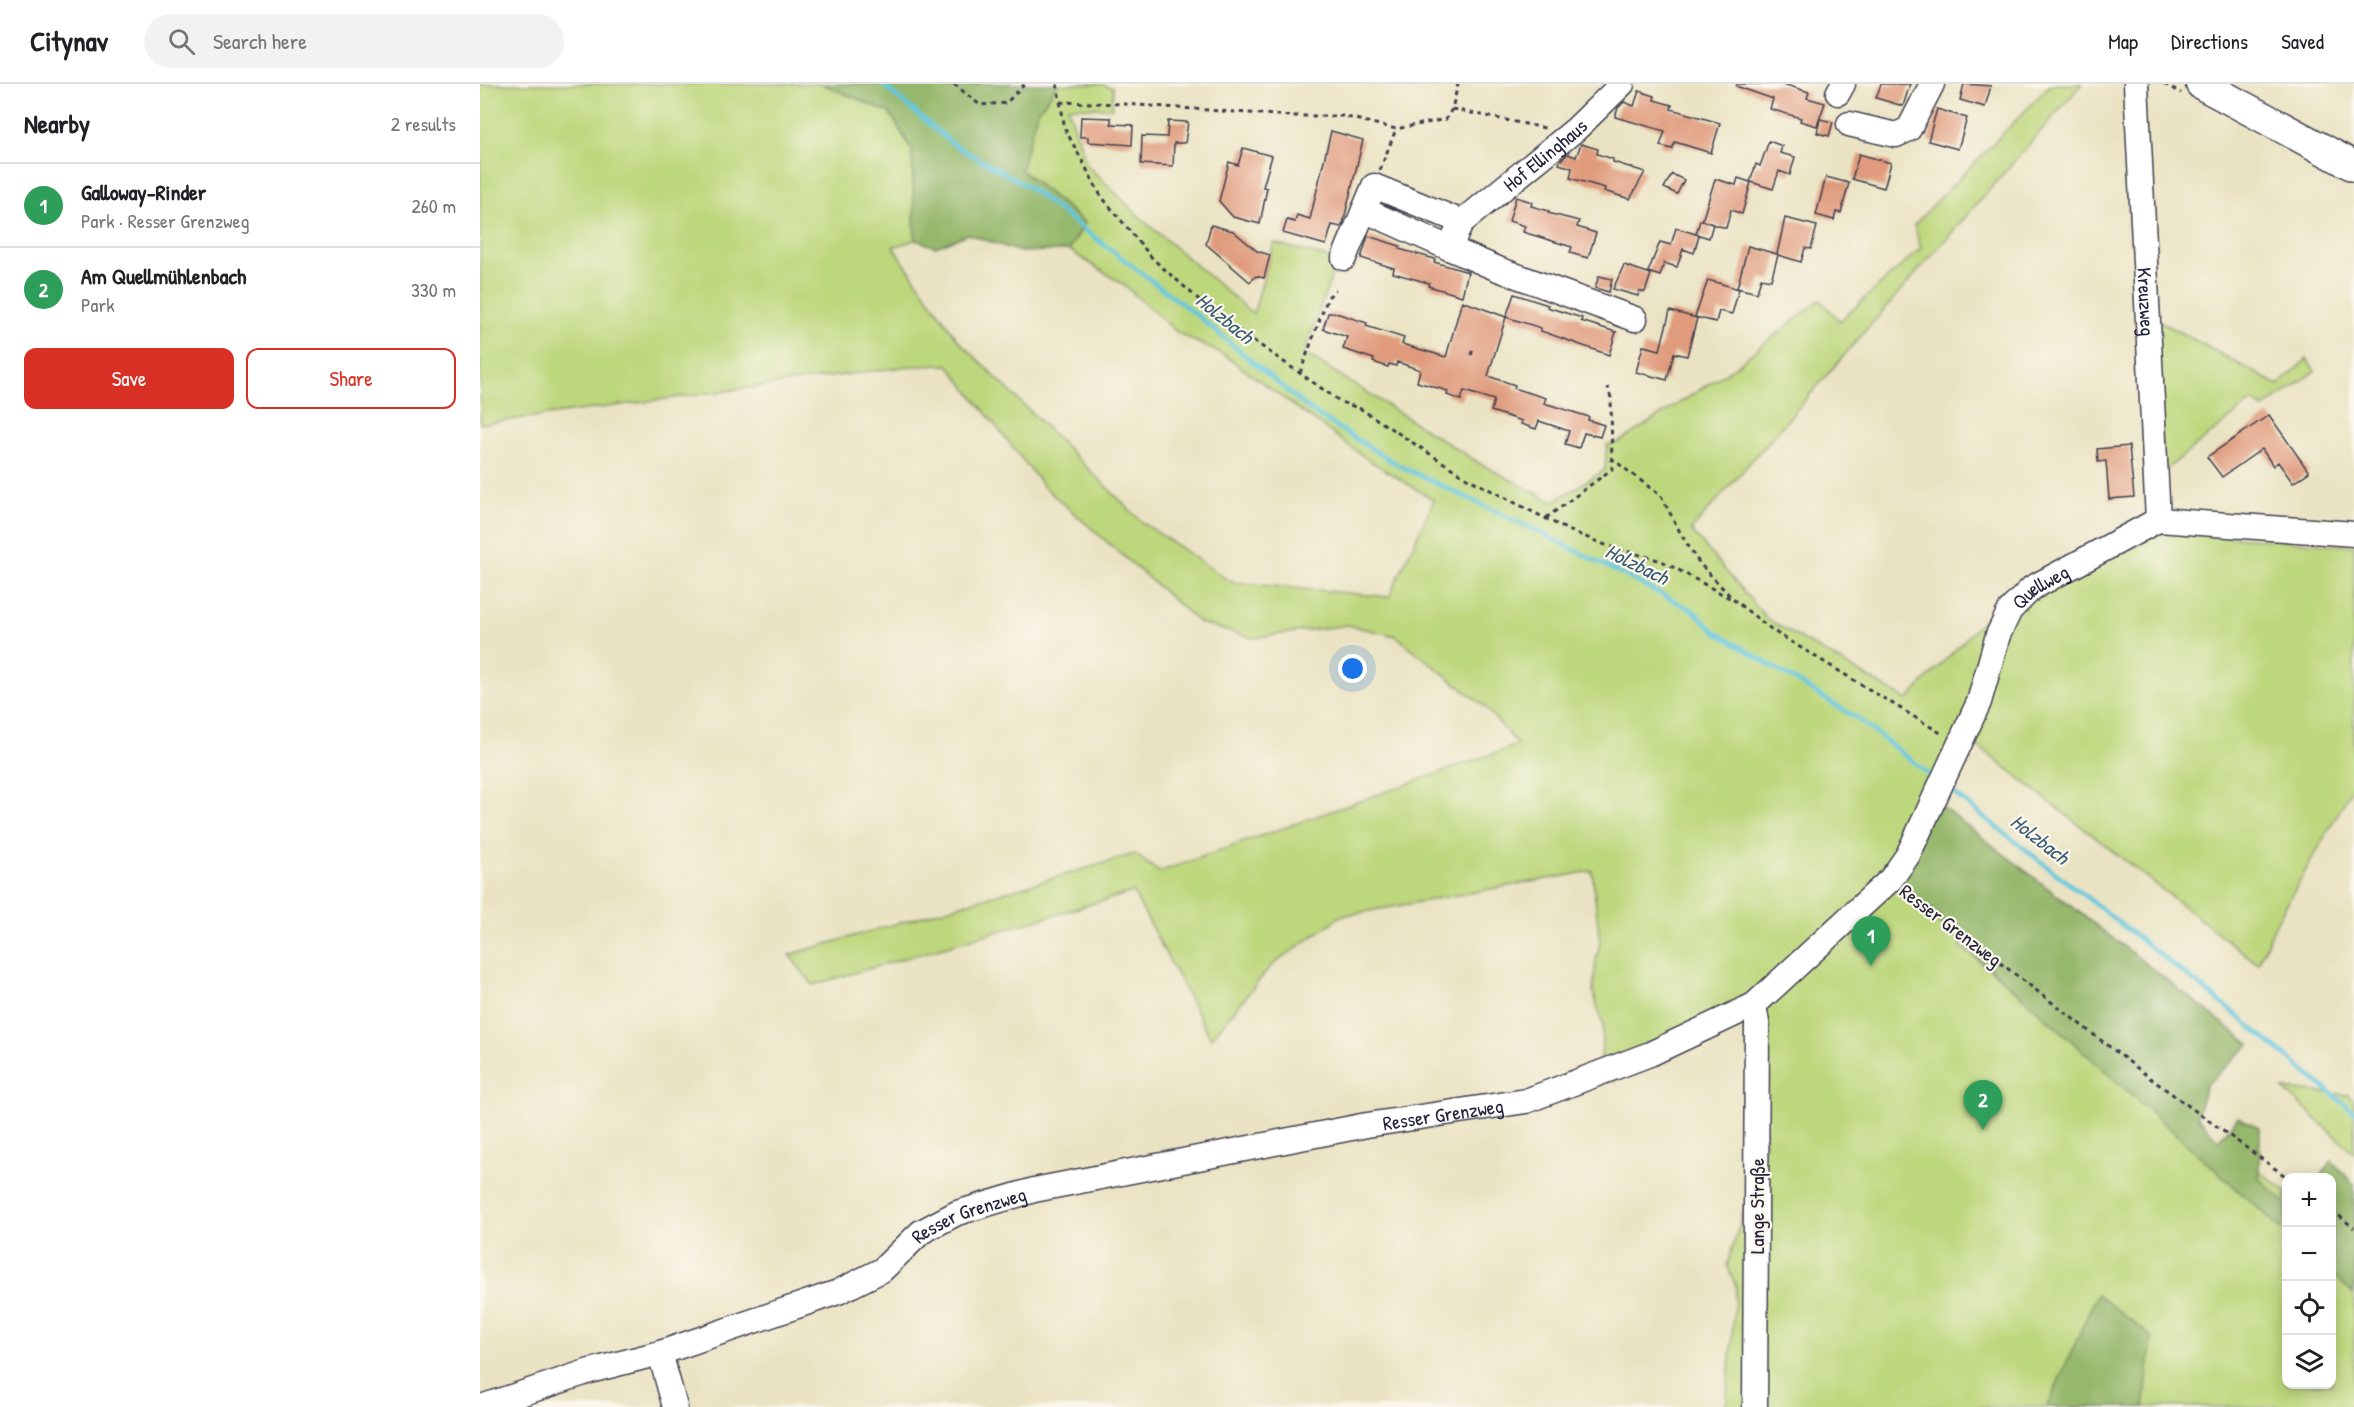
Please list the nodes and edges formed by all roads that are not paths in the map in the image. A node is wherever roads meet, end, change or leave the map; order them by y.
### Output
1 (1622, 84) edge
2 (1932, 84) edge
3 (2136, 84) edge
4 (2201, 84) edge
5 (1849, 124) dead end
6 (2354, 166) edge
7 (1364, 210) junction
8 (1462, 222) junction
9 (1449, 248) junction
10 (1344, 258) dead end
11 (1635, 319) dead end
12 (2157, 520) junction
13 (2354, 534) edge
14 (1891, 879) joint
15 (1754, 1005) junction
16 (660, 1353) junction
17 (481, 1407) edge
18 (675, 1407) edge
19 (1755, 1407) edge

1 - 8 street, Hof Ellinghaus
2 - 5 street
3 - 12 street, Kreuzweg
4 - 6 main road
7 - 8 street
7 - 9 street
7 - 10 street
8 - 9 street, Hof Ellinghaus
9 - 11 street
12 - 13 street
12 - 14 street, Quellweg
14 - 15 street, Resser Grenzweg
15 - 16 street, Resser Grenzweg
15 - 19 street, Lange Straße
16 - 17 street, Resser Grenzweg
16 - 18 street

